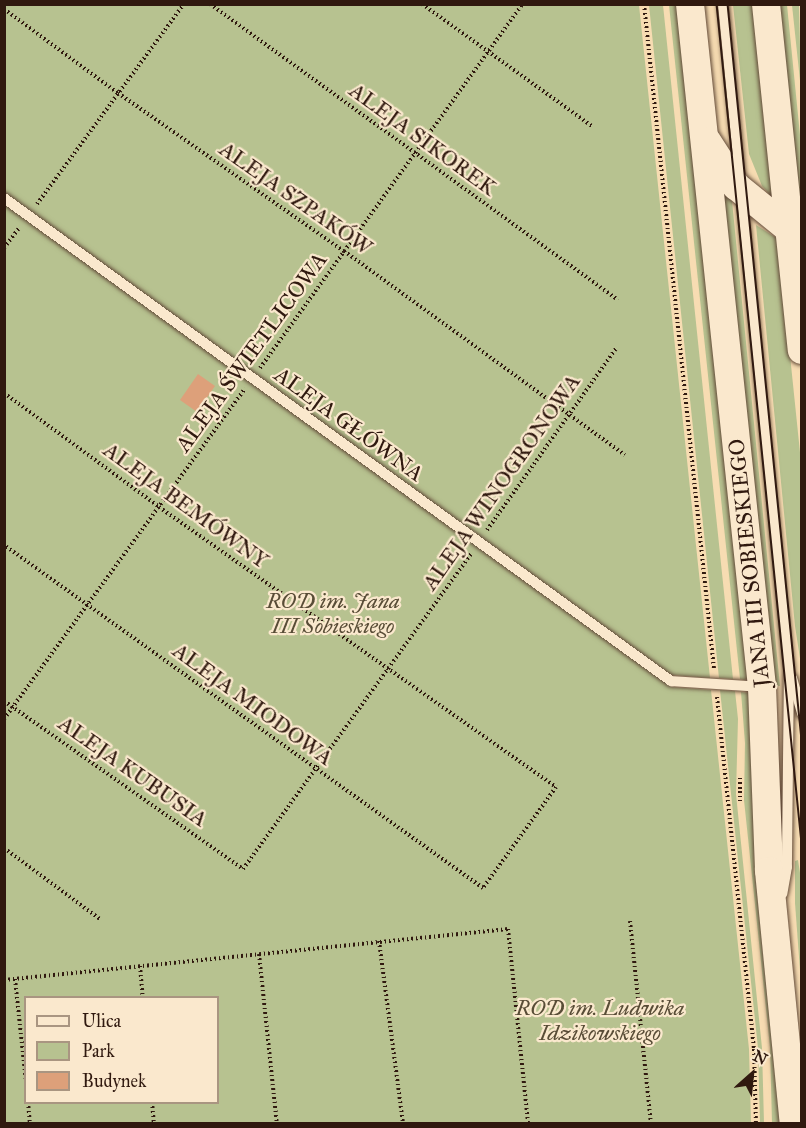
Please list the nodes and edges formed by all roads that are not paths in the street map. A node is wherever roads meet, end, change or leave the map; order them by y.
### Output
1 (690, 4) edge
2 (723, 4) edge
3 (766, 4) edge
4 (703, 134) junction
5 (742, 192) junction
6 (4, 198) edge
7 (789, 229) junction
8 (801, 350) edge
9 (789, 666) junction
10 (762, 687) junction
11 (801, 714) edge
12 (775, 936) junction
13 (794, 1124) edge

1 - 4 main road, JANA III SOBIESKIEGO
2 - 5 lane
3 - 7 main road
4 - 5 main road
4 - 10 main road, JANA III SOBIESKIEGO
5 - 7 main road
5 - 9 lane
6 - 10 lane, ALEJA GŁÓWNA
7 - 8 main road
9 - 11 lane
9 - 12 lane
10 - 12 main road, JANA III SOBIESKIEGO
12 - 13 main road, JANA III SOBIESKIEGO

